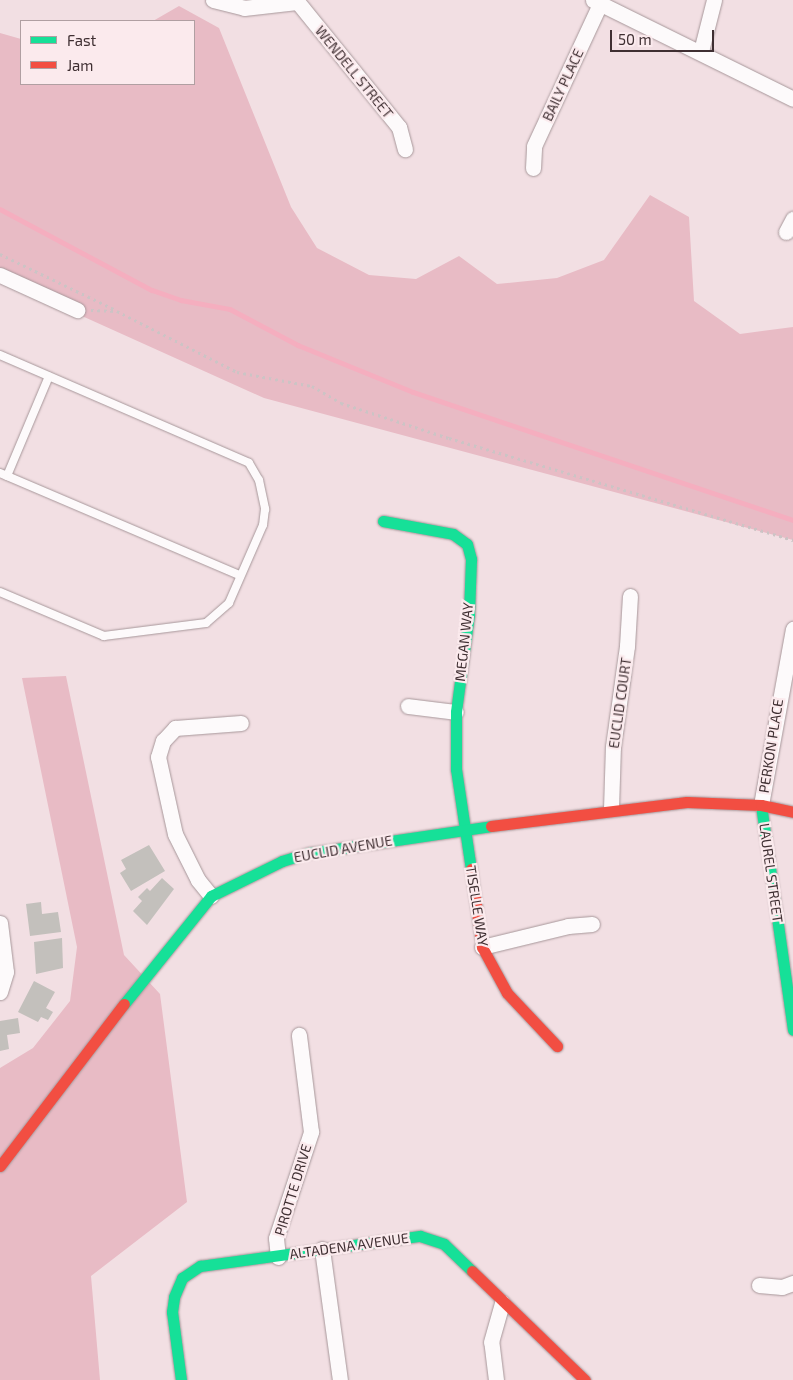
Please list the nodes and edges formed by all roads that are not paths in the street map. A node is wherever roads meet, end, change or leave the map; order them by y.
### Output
1 (213, 0) edge
2 (714, 0) edge
3 (297, 1) edge
4 (596, 2) edge
5 (701, 51) junction
6 (793, 100) edge
7 (405, 148) dead end
8 (533, 168) dead end
9 (0, 275) edge
10 (77, 310) road end
11 (0, 354) edge
12 (49, 376) junction
13 (3, 475) edge
14 (383, 521) dead end
15 (239, 575) junction
16 (0, 592) edge
17 (630, 596) dead end
18 (793, 629) edge
19 (787, 686) edge
20 (408, 706) dead end
21 (456, 712) junction
22 (241, 723) dead end
23 (761, 805) junction
24 (611, 809) junction
25 (793, 812) edge
26 (465, 829) junction
27 (211, 896) junction
28 (0, 923) edge
29 (592, 924) dead end
30 (482, 947) junction
31 (790, 989) edge
32 (0, 992) edge
33 (793, 1030) edge
34 (299, 1035) dead end
35 (558, 1046) dead end
36 (0, 1166) edge
37 (322, 1249) junction
38 (278, 1256) junction
39 (793, 1283) edge
40 (759, 1285) dead end
41 (502, 1303) junction
42 (181, 1380) edge
43 (340, 1380) edge
44 (496, 1380) edge
45 (585, 1380) edge

1 - 3 street
2 - 5 street
3 - 7 street, WENDELL STREET
4 - 5 street
4 - 8 street, BAILY PLACE
5 - 6 street
9 - 10 street
11 - 12 lane
12 - 13 lane
12 - 15 lane
13 - 15 lane
14 - 21 street, MEGAN WAY
15 - 16 lane
17 - 24 street, EUCLID COURT
18 - 19 street, PERKON PLACE
19 - 23 street, PERKON PLACE
20 - 21 street
21 - 26 street, MEGAN WAY
22 - 27 street
23 - 24 street, EUCLID AVENUE
23 - 25 street, EUCLID AVENUE
23 - 31 street, LAUREL STREET
24 - 26 street, EUCLID AVENUE
26 - 27 street, EUCLID AVENUE
26 - 30 street, TISELLE WAY
27 - 36 street, EUCLID AVENUE
28 - 32 street
29 - 30 street
30 - 35 street, TISELLE WAY
31 - 33 street, LAUREL STREET
34 - 38 street, PIROTTE DRIVE
37 - 38 street, ALTADENA AVENUE
37 - 41 street, ALTADENA AVENUE
37 - 43 street
38 - 42 street, ALTADENA AVENUE
39 - 40 street
41 - 44 street
41 - 45 street, ALTADENA AVENUE

